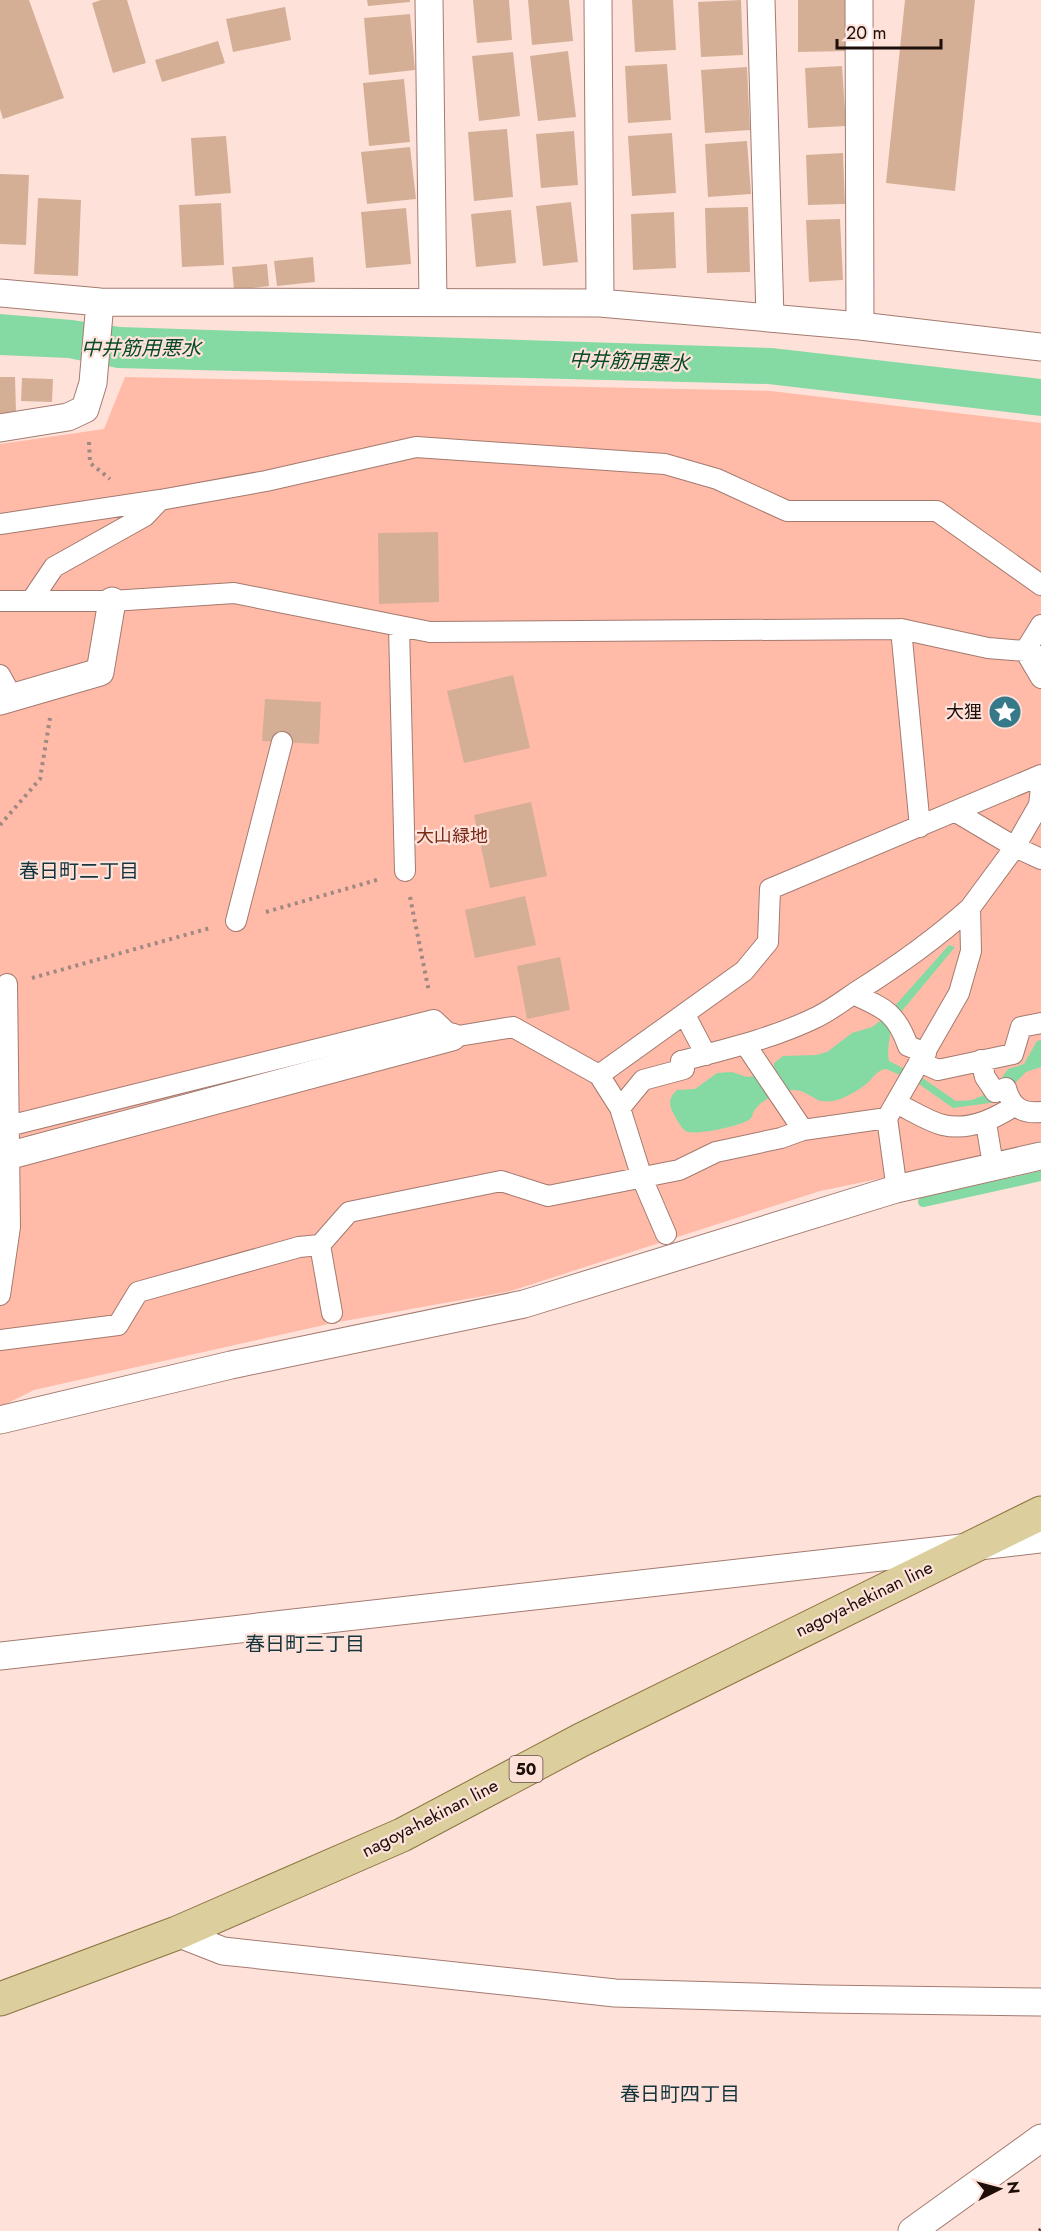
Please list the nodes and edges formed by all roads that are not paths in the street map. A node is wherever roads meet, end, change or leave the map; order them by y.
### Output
1 (429, 0) edge
2 (598, 0) edge
3 (761, 0) edge
4 (859, 0) edge
5 (0, 293) edge
6 (433, 302) junction
7 (600, 303) junction
8 (98, 312) junction
9 (770, 318) junction
10 (860, 326) junction
11 (1041, 347) edge
12 (0, 428) edge
13 (160, 500) junction
14 (0, 524) edge
15 (1041, 585) edge
16 (0, 601) edge
17 (31, 601) junction
18 (112, 601) junction
19 (1041, 625) edge
20 (399, 627) junction
21 (901, 629) junction
22 (1033, 654) edge
23 (1041, 678) edge
24 (4, 691) edge
25 (282, 742) dead end
26 (1041, 775) edge
27 (1041, 788) edge
28 (956, 812) junction
29 (920, 827) junction
30 (1015, 847) junction
31 (1041, 859) edge
32 (405, 871) dead end
33 (970, 908) junction
34 (236, 921) dead end
35 (7, 984) dead end
36 (853, 994) junction
37 (685, 1015) junction
38 (1041, 1023) edge
39 (452, 1037) junction
40 (745, 1044) junction
41 (706, 1055) junction
42 (921, 1060) junction
43 (981, 1060) junction
44 (599, 1075) junction
45 (1005, 1095) junction
46 (894, 1106) junction
47 (620, 1108) junction
48 (1041, 1112) edge
49 (986, 1123) junction
50 (4, 1127) edge
51 (803, 1130) junction
52 (991, 1154) dead end
53 (1041, 1156) edge
54 (4, 1157) edge
55 (894, 1176) dead end
56 (642, 1178) junction
57 (666, 1234) dead end
58 (320, 1245) junction
59 (0, 1295) edge
60 (332, 1312) dead end
61 (0, 1340) edge
62 (0, 1420) edge
63 (1041, 1513) edge
64 (1041, 1539) edge
65 (970, 1547) junction
66 (0, 1656) edge
67 (177, 1933) junction
68 (0, 1999) edge
69 (1041, 2002) edge
70 (1041, 2138) edge
71 (912, 2231) edge

1 - 6 street
2 - 7 street
3 - 9 street
4 - 10 street
5 - 8 street
6 - 7 street
6 - 8 street
7 - 9 street
8 - 12 street
9 - 10 street
10 - 11 street
13 - 14 street
13 - 15 street
13 - 17 street
16 - 17 street
17 - 18 street
18 - 20 street
18 - 24 street
19 - 22 street
20 - 21 street
20 - 32 street
21 - 22 street
21 - 29 street
22 - 23 street
25 - 34 street
26 - 28 street
27 - 30 street
28 - 29 street
28 - 30 street
29 - 37 street
30 - 31 street
30 - 33 street
33 - 36 street
33 - 42 street
35 - 50 street
36 - 40 street
36 - 42 street
37 - 41 street
37 - 44 street
38 - 43 street
39 - 44 street
39 - 50 street
39 - 54 street
40 - 41 street
40 - 51 street
41 - 47 street
42 - 43 street
42 - 46 street
43 - 45 street
44 - 47 street
45 - 48 street
45 - 49 street
46 - 49 street
46 - 51 street
46 - 55 street
47 - 56 street
49 - 52 street
50 - 54 street
51 - 56 street
53 - 62 street
54 - 59 street
56 - 57 street
56 - 58 street
58 - 60 street
58 - 61 street
63 - 65 main road, nagoya-hekinan line / 50
64 - 65 street
65 - 66 street
65 - 67 main road, nagoya-hekinan line / 50
67 - 68 main road, nagoya-hekinan line / 50
67 - 69 street
70 - 71 street

